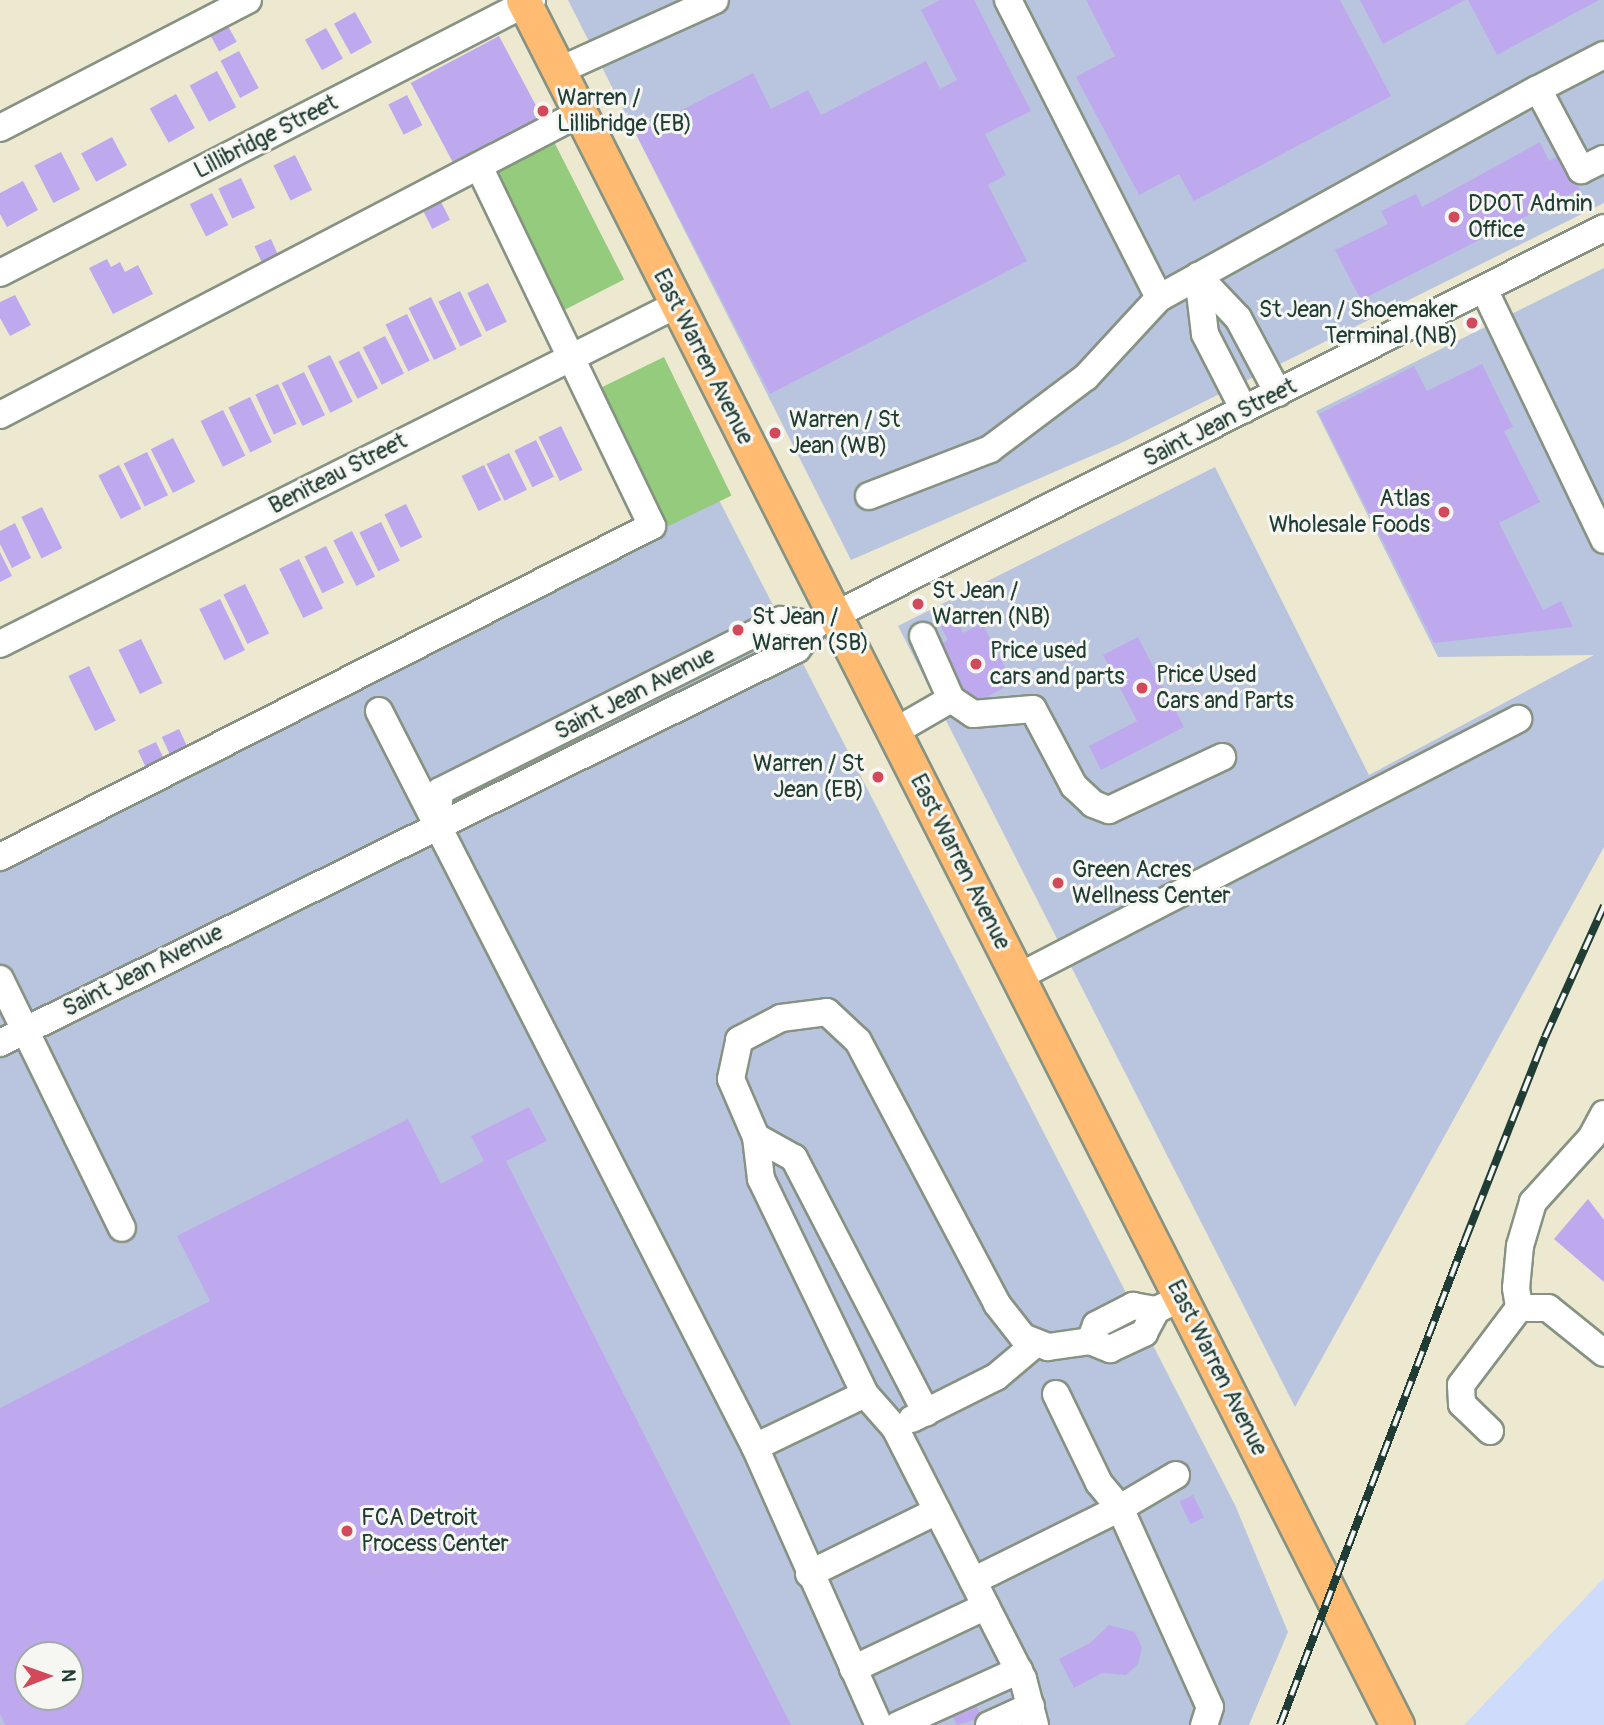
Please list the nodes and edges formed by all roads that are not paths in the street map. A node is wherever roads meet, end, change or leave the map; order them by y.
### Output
1 (248, 0) edge
2 (715, 0) edge
3 (1008, 0) edge
4 (527, 1) edge
5 (1604, 55) edge
6 (558, 71) junction
7 (1538, 89) junction
8 (580, 113) junction
9 (0, 128) edge
10 (1604, 159) edge
11 (479, 166) junction
12 (1604, 228) edge
13 (0, 273) edge
14 (1198, 276) junction
15 (1484, 289) junction
16 (1159, 298) junction
17 (676, 305) junction
18 (573, 355) junction
19 (1278, 393) junction
20 (1244, 410) junction
21 (0, 415) edge
22 (869, 496) dead end
23 (1604, 540) edge
24 (825, 620) junction
25 (923, 636) dead end
26 (0, 644) edge
27 (951, 699) junction
28 (379, 711) dead end
29 (1518, 719) dead end
30 (894, 732) junction
31 (1222, 757) dead end
32 (437, 824) junction
33 (0, 857) edge
34 (1018, 976) junction
35 (0, 979) edge
36 (25, 1031) junction
37 (0, 1043) edge
38 (1604, 1115) edge
39 (756, 1138) junction
40 (122, 1228) dead end
41 (1168, 1304) junction
42 (1519, 1308) junction
43 (1035, 1344) junction
44 (1604, 1353) edge
45 (865, 1394) junction
46 (1056, 1394) dead end
47 (926, 1413) junction
48 (895, 1428) junction
49 (1490, 1431) dead end
50 (755, 1447) junction
51 (1175, 1475) dead end
52 (1120, 1508) junction
53 (937, 1511) junction
54 (809, 1574) junction
55 (973, 1581) junction
56 (986, 1606) junction
57 (853, 1669) junction
58 (1019, 1670) junction
59 (1033, 1716) edge
60 (879, 1725) edge
61 (898, 1725) edge
62 (989, 1725) edge
63 (1204, 1725) edge
64 (1397, 1725) edge

1 - 9 street
2 - 6 street
3 - 16 street
4 - 6 main road, East Warren Avenue
4 - 13 street, Lillibridge Street
5 - 7 street
6 - 8 main road, East Warren Avenue
7 - 10 street
7 - 14 street
8 - 11 street
8 - 17 main road, East Warren Avenue
11 - 18 street
11 - 21 street
12 - 15 street, Saint Jean Street
14 - 16 street
14 - 19 street
14 - 20 street
15 - 19 street, Saint Jean Street
15 - 23 street
16 - 22 street
17 - 18 street, Beniteau Street
17 - 24 main road, East Warren Avenue
18 - 26 street, Beniteau Street
18 - 33 street
19 - 20 street, Saint Jean Street
20 - 24 street, Saint Jean Street
24 - 30 main road, East Warren Avenue
24 - 32 street, Saint Jean Avenue
25 - 27 street
27 - 30 street
27 - 31 street
28 - 32 street
29 - 34 street
30 - 34 main road, East Warren Avenue
32 - 36 street, Saint Jean Avenue
32 - 50 street
34 - 41 main road, East Warren Avenue
35 - 36 street
36 - 37 street, Saint Jean Avenue
36 - 40 street
38 - 42 street
39 - 43 street
39 - 45 street
39 - 47 street
41 - 43 street
41 - 64 main road, East Warren Avenue
42 - 44 street
42 - 49 street
43 - 47 street
45 - 48 street
45 - 50 street
46 - 52 street
47 - 48 street
48 - 53 street
50 - 54 street
51 - 52 street
52 - 55 street
52 - 63 street
53 - 54 street
53 - 55 street
54 - 57 street
55 - 56 street
56 - 57 street
56 - 58 street
57 - 60 street
58 - 59 street
58 - 61 street
59 - 62 street

